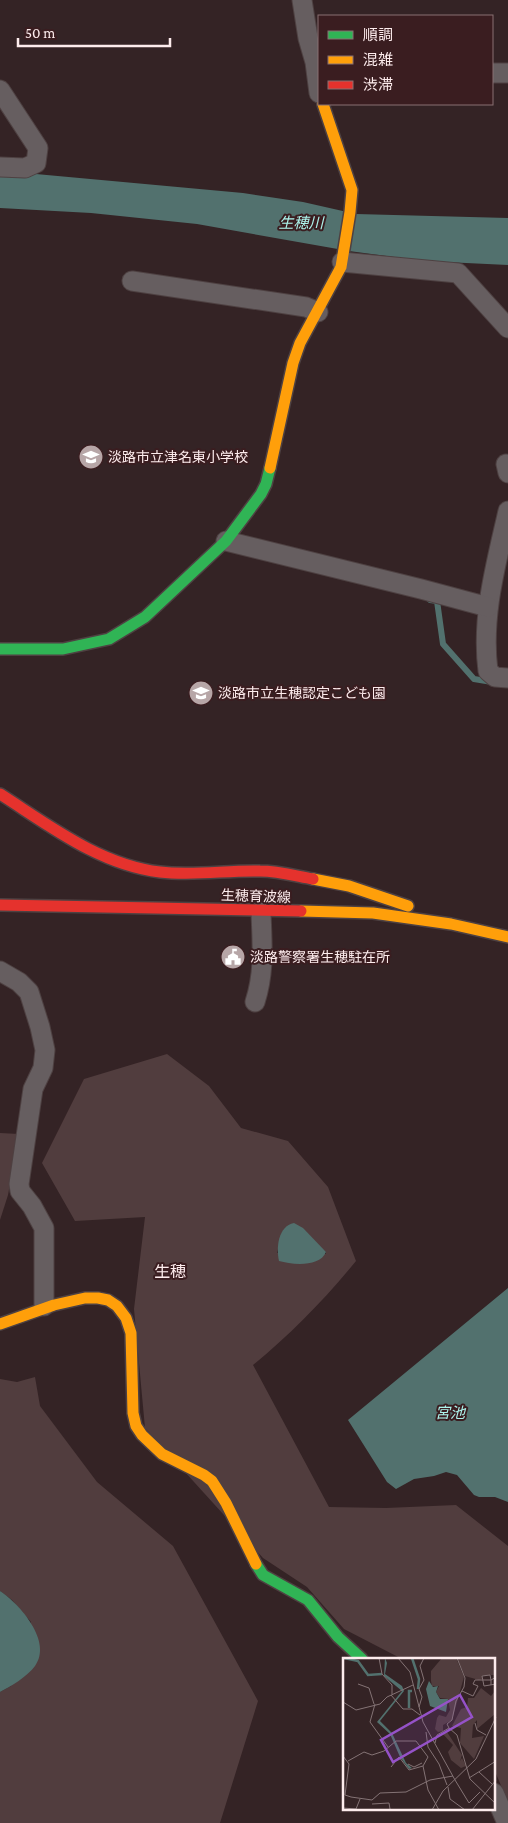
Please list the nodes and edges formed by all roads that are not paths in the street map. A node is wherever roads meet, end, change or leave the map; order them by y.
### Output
1 (302, 0) edge
2 (317, 62) edge
3 (493, 73) edge
4 (508, 73) edge
5 (318, 78) edge
6 (0, 90) edge
7 (323, 105) edge
8 (0, 167) edge
9 (343, 256) junction
10 (132, 281) dead end
11 (318, 312) junction
12 (508, 328) edge
13 (508, 511) edge
14 (226, 541) junction
15 (488, 607) junction
16 (0, 649) edge
17 (508, 678) edge
18 (0, 794) edge
19 (0, 905) edge
20 (261, 912) junction
21 (472, 929) junction
22 (508, 937) edge
23 (0, 970) edge
24 (255, 1002) dead end
25 (44, 1306) junction
26 (0, 1324) edge
27 (361, 1658) edge
28 (496, 1798) edge
29 (507, 1823) edge

1 - 2 street
2 - 5 street
3 - 4 street
6 - 8 street
7 - 9 street
9 - 11 street
9 - 12 street
10 - 11 street
11 - 14 street
13 - 15 street
14 - 15 street
14 - 16 street
15 - 17 street
18 - 21 street
19 - 20 street, 生穂育波線
20 - 21 street, 生穂育波線
20 - 24 street
21 - 22 street, 生穂育波線
23 - 25 street
25 - 26 street
25 - 27 street
28 - 29 street

